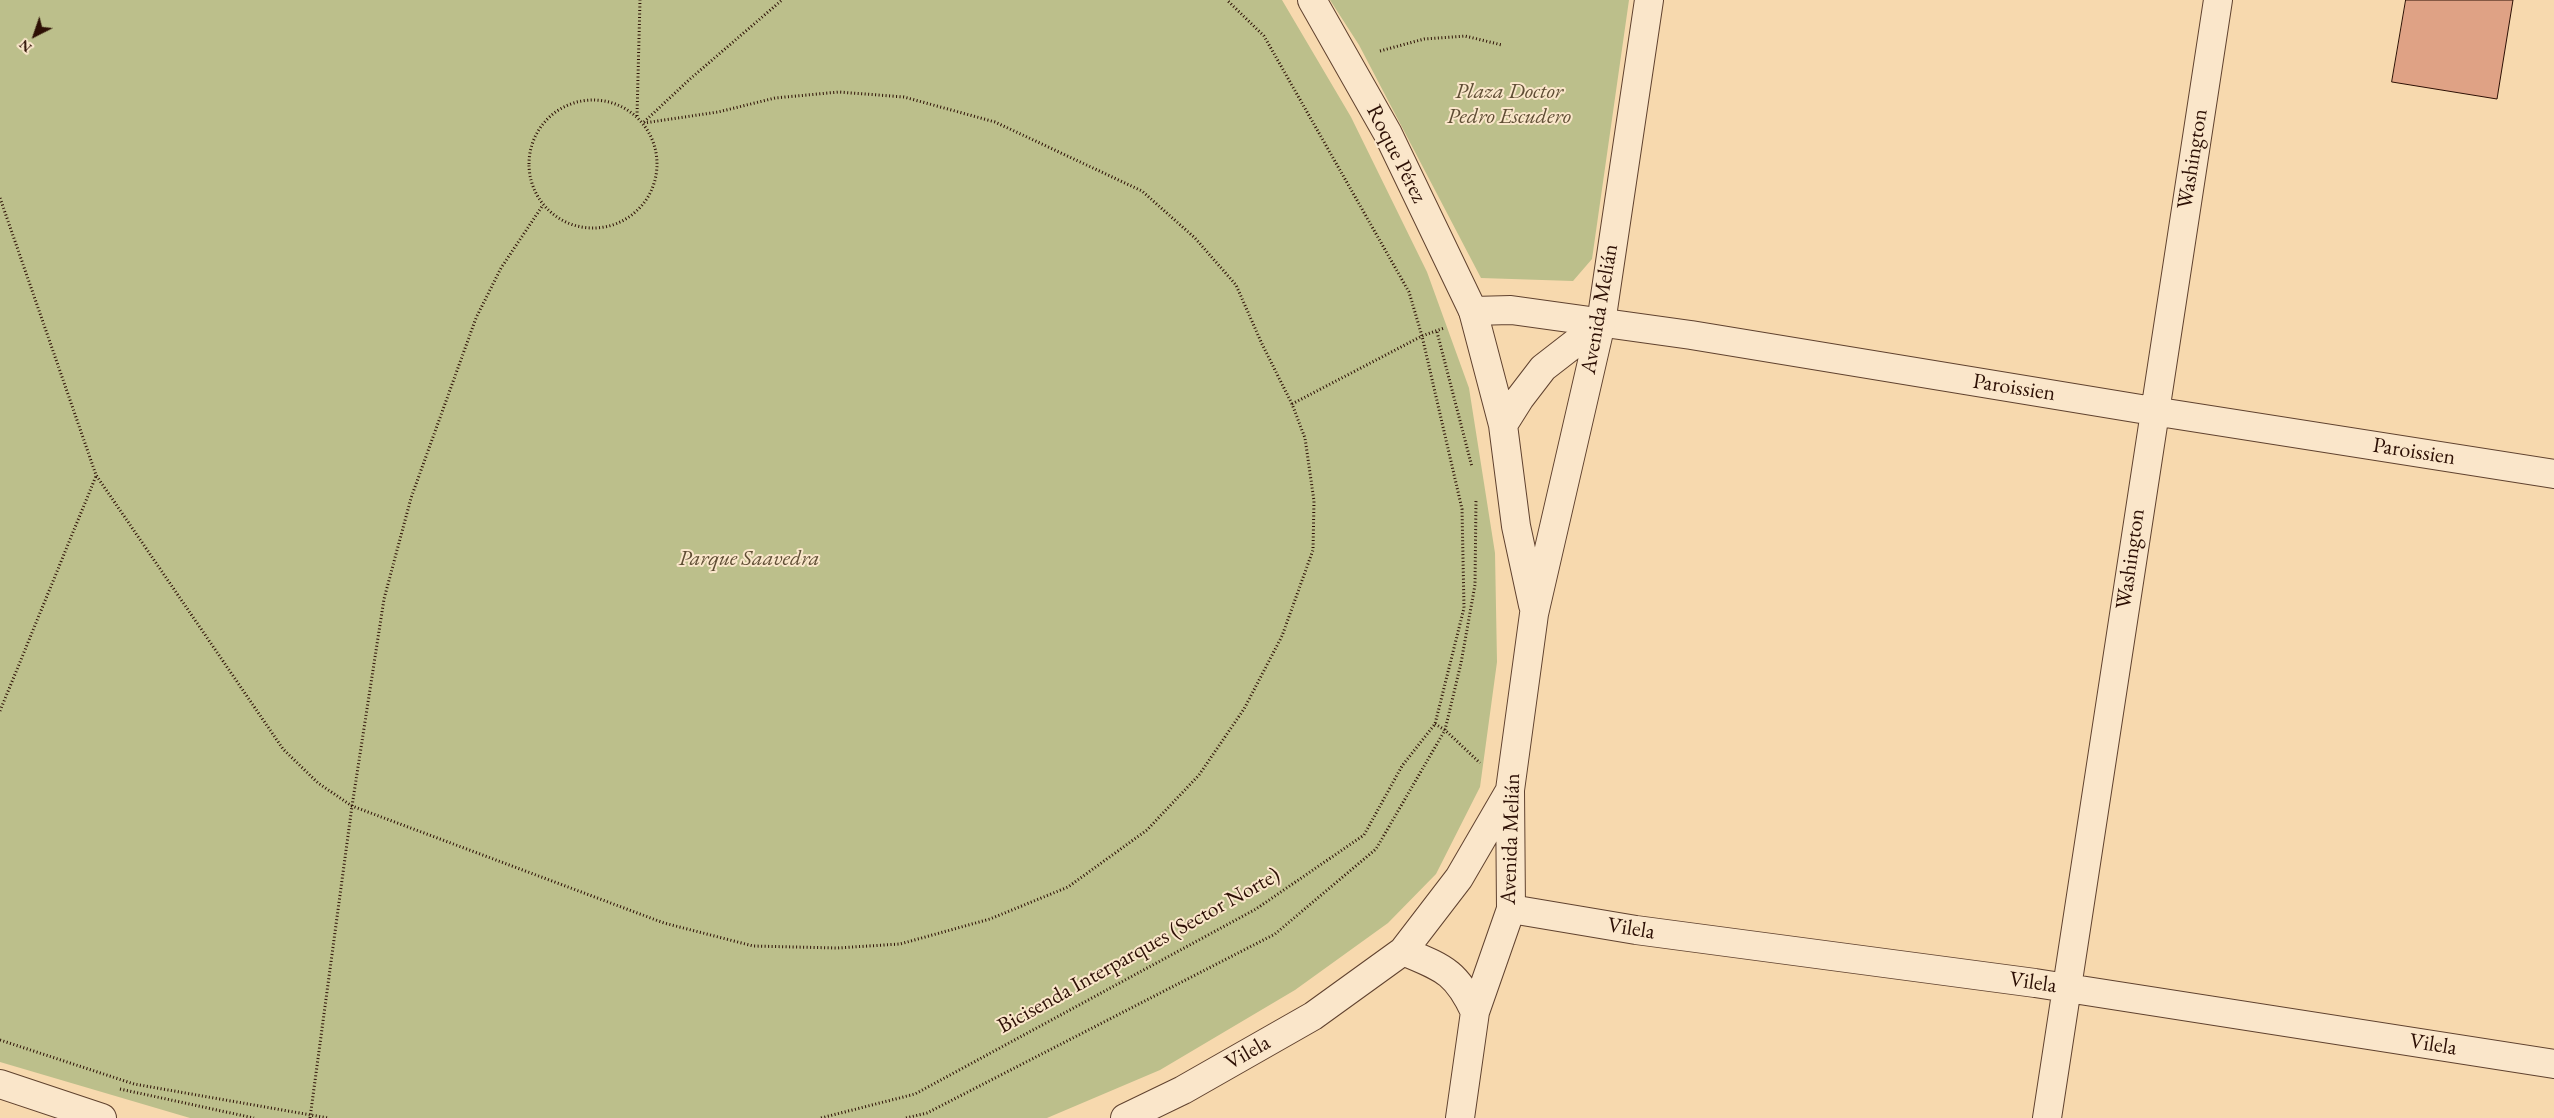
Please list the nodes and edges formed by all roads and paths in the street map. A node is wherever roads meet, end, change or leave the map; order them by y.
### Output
1 (640, 0) edge
2 (782, 0) edge
3 (1227, 0) edge
4 (1312, 0) edge
5 (1649, 0) edge
6 (2218, 0) edge
7 (1502, 45) dead end
8 (1374, 53) dead end
9 (637, 116) junction
10 (644, 123) junction
11 (0, 198) edge
12 (543, 205) junction
13 (1472, 311) junction
14 (1601, 323) junction
15 (1437, 332) junction
16 (1422, 336) junction
17 (1292, 404) junction
18 (2154, 412) junction
19 (1503, 425) junction
20 (2554, 474) edge
21 (96, 475) junction
22 (1474, 476) dead end
23 (1476, 494) dead end
24 (1534, 614) junction
25 (0, 711) edge
26 (1435, 724) junction
27 (1445, 730) junction
28 (1510, 790) junction
29 (352, 806) junction
30 (1511, 909) junction
31 (1403, 951) junction
32 (2067, 988) junction
33 (1475, 1012) junction
34 (0, 1040) edge
35 (2554, 1064) edge
36 (0, 1084) edge
37 (111, 1085) dead end
38 (310, 1117) edge
39 (102, 1118) edge
40 (254, 1118) edge
41 (328, 1118) edge
42 (821, 1118) edge
43 (906, 1118) edge
44 (1126, 1118) edge
45 (1460, 1118) edge
46 (2047, 1118) edge

1 - 9 path
2 - 10 path
3 - 16 path, Bicisenda Interparques (Sector Norte)
4 - 13 street, Roque Pérez
5 - 14 street, Avenida Melián
6 - 18 street, Washington
7 - 8 path
9 - 10 path
9 - 12 path
10 - 12 path
10 - 17 path
11 - 21 path
12 - 29 path
13 - 14 street, Paroissien
13 - 15 path
13 - 19 street, Avenida Melián
14 - 18 street, Paroissien
14 - 19 street
14 - 24 street, Avenida Melián
15 - 16 path
15 - 22 path
16 - 17 path
16 - 26 path, Bicisenda Interparques (Sector Norte)
17 - 29 path
18 - 20 street, Paroissien
18 - 32 street, Washington
19 - 24 street, Avenida Melián
21 - 25 path
21 - 29 path
23 - 27 path
24 - 28 street, Avenida Melián
26 - 27 path
26 - 42 path, Bicisenda Interparques (Sector Norte)
27 - 28 path
27 - 43 path
28 - 30 street, Avenida Melián
28 - 31 street, Vilela
29 - 38 path
30 - 32 street, Vilela
30 - 33 street, Avenida Melián
31 - 33 street
31 - 44 street, Vilela
32 - 35 street, Vilela
32 - 46 street, Washington
33 - 45 street, Avenida Melián
34 - 38 path
36 - 39 street
37 - 40 path
38 - 41 path

